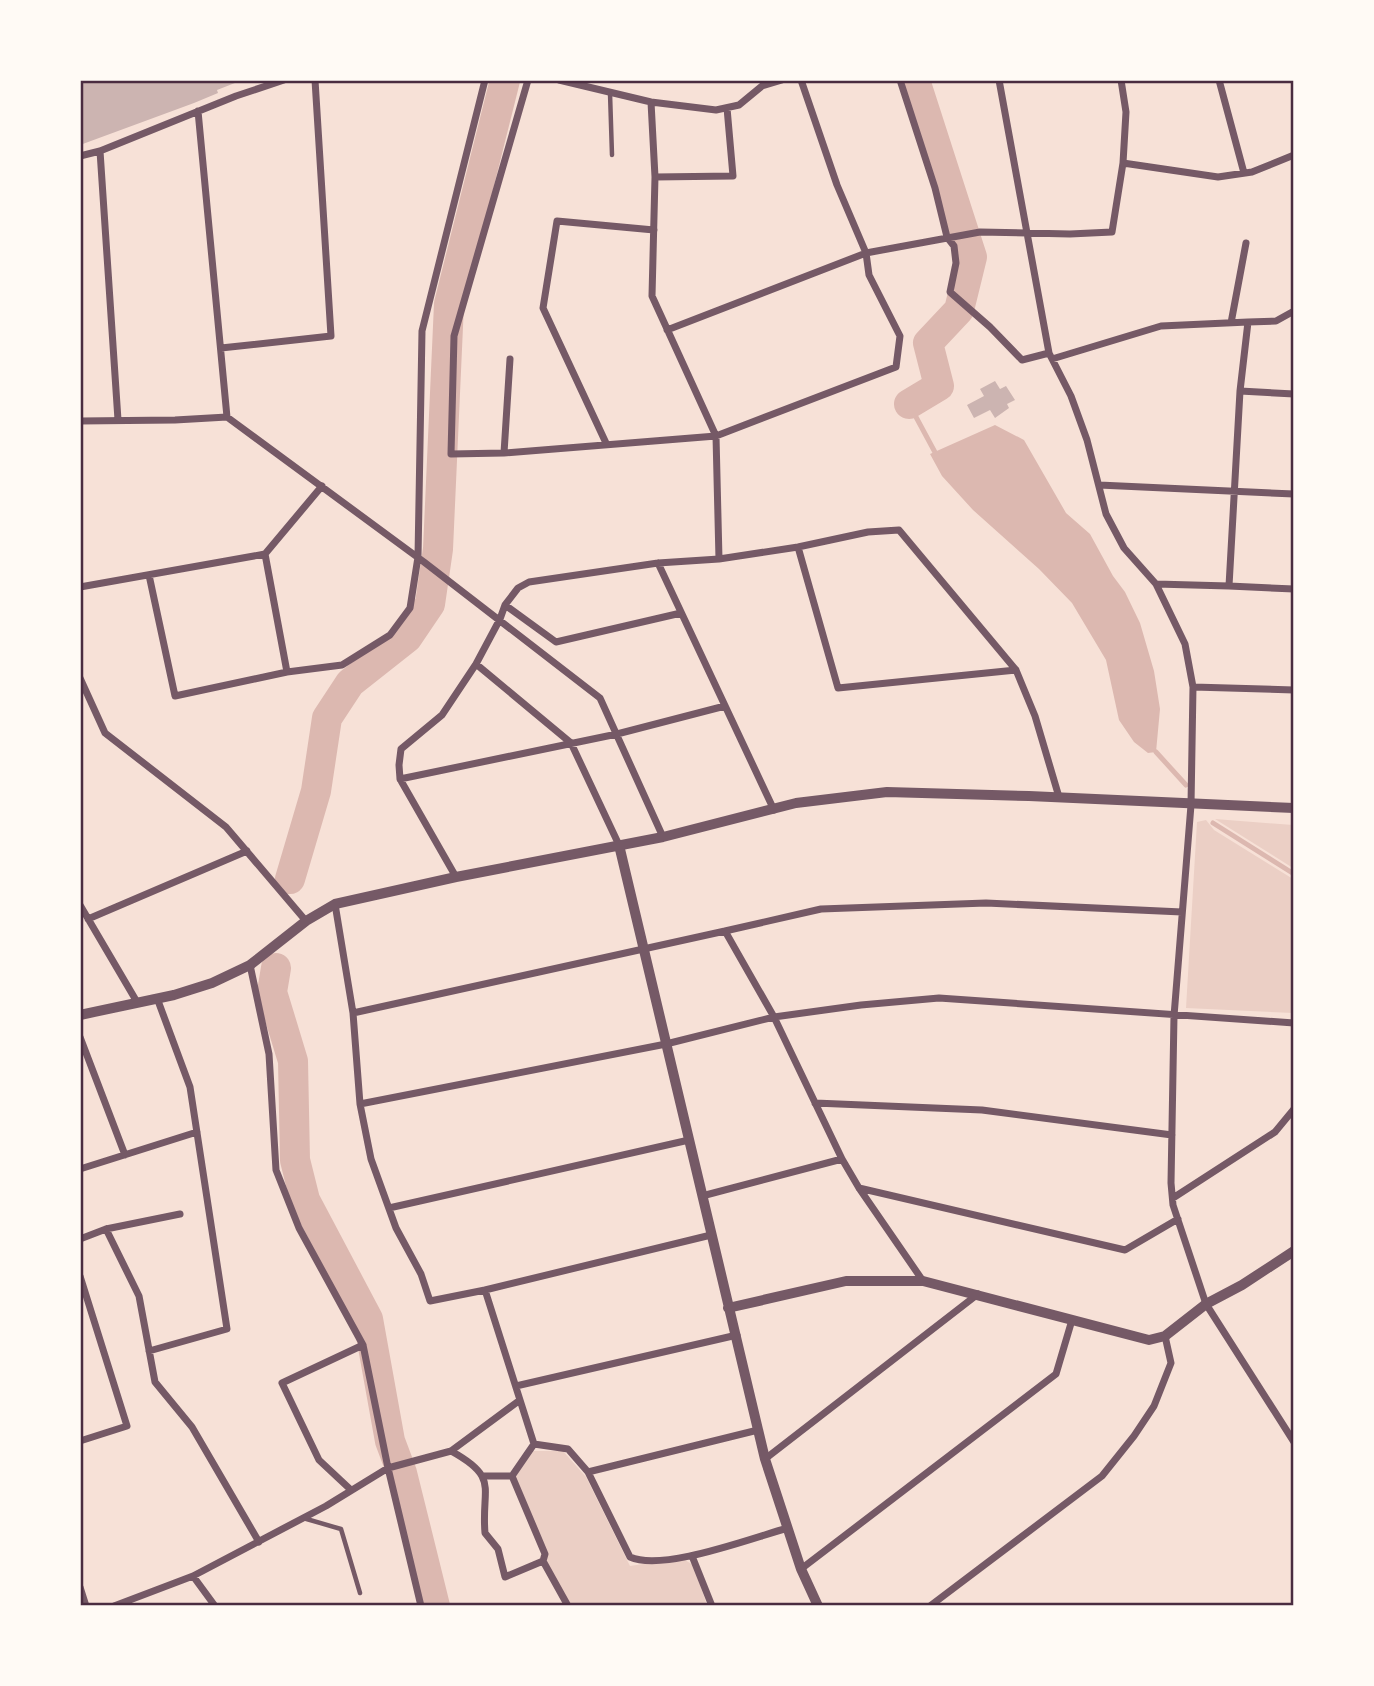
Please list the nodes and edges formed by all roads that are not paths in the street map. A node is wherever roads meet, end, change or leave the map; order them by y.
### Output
1 (284, 80) edge
2 (315, 80) edge
3 (485, 80) edge
4 (528, 80) edge
5 (559, 80) edge
6 (782, 80) edge
7 (801, 80) edge
8 (900, 80) edge
9 (999, 80) edge
10 (1121, 80) edge
11 (1219, 80) edge
12 (610, 93) junction
13 (651, 102) junction
14 (727, 108) junction
15 (198, 111) junction
16 (100, 150) junction
17 (612, 155) dead end
18 (1293, 155) edge
19 (80, 156) edge
20 (1123, 163) junction
21 (1244, 173) junction
22 (655, 177) junction
23 (654, 230) junction
24 (1027, 233) junction
25 (951, 236) junction
26 (1246, 243) dead end
27 (866, 253) junction
28 (1293, 311) edge
29 (1248, 322) junction
30 (1231, 323) junction
31 (667, 330) junction
32 (221, 348) junction
33 (1051, 356) junction
34 (510, 359) dead end
35 (1240, 391) junction
36 (1293, 394) edge
37 (227, 417) junction
38 (80, 421) edge
39 (118, 421) junction
40 (716, 436) junction
41 (606, 443) junction
42 (504, 453) junction
43 (1099, 485) junction
44 (322, 486) junction
45 (1234, 492) junction
46 (1293, 494) edge
47 (798, 547) junction
48 (265, 554) junction
49 (719, 559) junction
50 (421, 560) junction
51 (658, 563) junction
52 (149, 575) junction
53 (1156, 584) junction
54 (1228, 586) junction
55 (80, 587) edge
56 (1293, 589) edge
57 (505, 604) junction
58 (681, 613) junction
59 (500, 620) junction
60 (476, 664) junction
61 (1016, 670) junction
62 (287, 672) junction
63 (80, 678) edge
64 (1193, 687) junction
65 (1293, 690) edge
66 (725, 706) junction
67 (617, 734) junction
68 (571, 743) junction
69 (400, 779) junction
70 (1059, 797) junction
71 (1191, 805) junction
72 (1293, 808) edge
73 (774, 810) junction
74 (663, 837) junction
75 (620, 845) junction
76 (247, 851) junction
77 (456, 877) junction
78 (335, 904) junction
79 (80, 905) edge
80 (1182, 912) junction
81 (88, 919) junction
82 (306, 921) junction
83 (725, 931) junction
84 (643, 947) junction
85 (250, 965) junction
86 (157, 998) junction
87 (137, 1002) junction
88 (353, 1013) junction
89 (80, 1015) edge
90 (1174, 1016) junction
91 (774, 1017) junction
92 (1293, 1023) edge
93 (80, 1037) edge
94 (666, 1044) junction
95 (815, 1103) junction
96 (360, 1104) junction
97 (1293, 1109) edge
98 (197, 1132) junction
99 (1172, 1135) junction
100 (689, 1140) junction
101 (125, 1155) junction
102 (842, 1159) junction
103 (80, 1169) edge
104 (859, 1188) junction
105 (702, 1196) junction
106 (1173, 1198) junction
107 (389, 1208) junction
108 (180, 1214) dead end
109 (1178, 1219) junction
110 (106, 1229) junction
111 (711, 1235) junction
112 (80, 1239) edge
113 (1293, 1251) edge
114 (80, 1276) edge
115 (923, 1281) junction
116 (485, 1290) junction
117 (978, 1294) junction
118 (1206, 1304) junction
119 (728, 1308) junction
120 (1072, 1320) junction
121 (737, 1335) junction
122 (1165, 1336) junction
123 (363, 1345) junction
124 (149, 1352) junction
125 (516, 1386) junction
126 (520, 1400) junction
127 (1293, 1423) edge
128 (1285, 1429) junction
129 (758, 1430) junction
130 (80, 1441) edge
131 (1293, 1442) edge
132 (534, 1444) junction
133 (451, 1451) junction
134 (765, 1459) junction
135 (388, 1468) junction
136 (588, 1472) junction
137 (483, 1476) junction
138 (512, 1476) junction
139 (351, 1490) junction
140 (302, 1518) junction
141 (788, 1528) junction
142 (259, 1542) junction
143 (692, 1556) junction
144 (543, 1561) junction
145 (801, 1569) junction
146 (194, 1576) junction
147 (80, 1587) edge
148 (360, 1593) dead end
149 (813, 1603) edge
150 (86, 1605) edge
151 (114, 1605) edge
152 (215, 1605) edge
153 (421, 1605) edge
154 (568, 1605) edge
155 (712, 1605) edge
156 (930, 1605) edge

1 - 15 street
2 - 32 street
3 - 50 street
4 - 42 street
5 - 12 street
6 - 14 street
7 - 27 street
8 - 25 street
9 - 24 street
10 - 20 street
11 - 21 street
12 - 13 street
12 - 17 lane
13 - 14 street
13 - 22 street
14 - 22 street
15 - 16 street
15 - 32 street
16 - 19 street
16 - 39 street
18 - 21 street
20 - 21 street
20 - 24 street
22 - 23 street
23 - 31 street
23 - 41 street
24 - 25 street
24 - 33 street
25 - 27 street
25 - 33 street
26 - 30 street
27 - 31 street
27 - 40 street
28 - 29 street
29 - 30 street
29 - 35 street
30 - 33 street
31 - 40 street
32 - 37 street
33 - 43 street
34 - 42 street
35 - 36 street
35 - 45 street
37 - 39 street
37 - 44 street
38 - 39 street
40 - 41 street
40 - 49 street
41 - 42 street
43 - 45 street
43 - 53 street
44 - 48 street
44 - 50 street
45 - 46 street
45 - 54 street
47 - 49 street
47 - 61 street
47 - 61 street
48 - 52 street
48 - 62 street
49 - 51 street
50 - 59 street
50 - 62 street
51 - 57 street
51 - 58 street
52 - 55 street
52 - 62 street
53 - 54 street
53 - 64 street
54 - 56 street
57 - 58 street
57 - 59 street
58 - 66 street
59 - 60 street
59 - 67 street
60 - 68 street
60 - 69 street
61 - 70 street
63 - 76 street
64 - 65 street
64 - 71 street
66 - 67 street
66 - 73 street
67 - 68 street
67 - 74 street
68 - 69 street
68 - 75 street
69 - 77 street
70 - 71 street
70 - 73 street
71 - 72 street
71 - 80 street
73 - 74 street
74 - 75 street
75 - 77 street
75 - 84 street
76 - 81 street
76 - 82 street
77 - 78 street
78 - 82 street
78 - 88 street
79 - 81 street
80 - 83 street
80 - 90 street
81 - 87 street
82 - 85 street
83 - 84 street
83 - 91 street
84 - 88 street
84 - 94 street
85 - 86 street
85 - 123 street
86 - 87 street
86 - 98 street
87 - 89 street
88 - 96 street
90 - 91 street
90 - 92 street
90 - 99 street
91 - 94 street
91 - 95 street
93 - 101 street
94 - 96 street
94 - 100 street
95 - 99 street
95 - 102 street
96 - 107 street
97 - 106 street
98 - 101 street
98 - 124 street
99 - 106 street
100 - 105 street
100 - 107 street
101 - 103 street
102 - 104 street
102 - 105 street
104 - 109 street
104 - 115 street
105 - 111 street
106 - 109 street
107 - 116 street
108 - 110 street
109 - 118 street
110 - 112 street
110 - 124 street
111 - 116 street
111 - 119 street
113 - 118 street
114 - 130 street
115 - 117 street
115 - 119 street
116 - 125 street
117 - 120 street
117 - 134 street
118 - 122 street
118 - 128 street
119 - 121 street
120 - 122 street
120 - 145 street
121 - 125 street
121 - 129 street
122 - 156 street
123 - 135 street
123 - 139 street
124 - 142 street
125 - 126 street
126 - 132 street
126 - 133 street
127 - 128 street
128 - 131 street
129 - 134 street
129 - 136 street
132 - 136 street
132 - 138 street
133 - 135 street
133 - 137 street
134 - 141 street
135 - 139 street
135 - 153 street
136 - 143 street
137 - 138 street
137 - 144 street
138 - 144 street
139 - 140 street
140 - 142 street
140 - 148 lane
141 - 143 street
141 - 145 street
142 - 146 street
143 - 155 street
144 - 154 street
145 - 149 street
146 - 151 street
146 - 152 street
147 - 150 street

